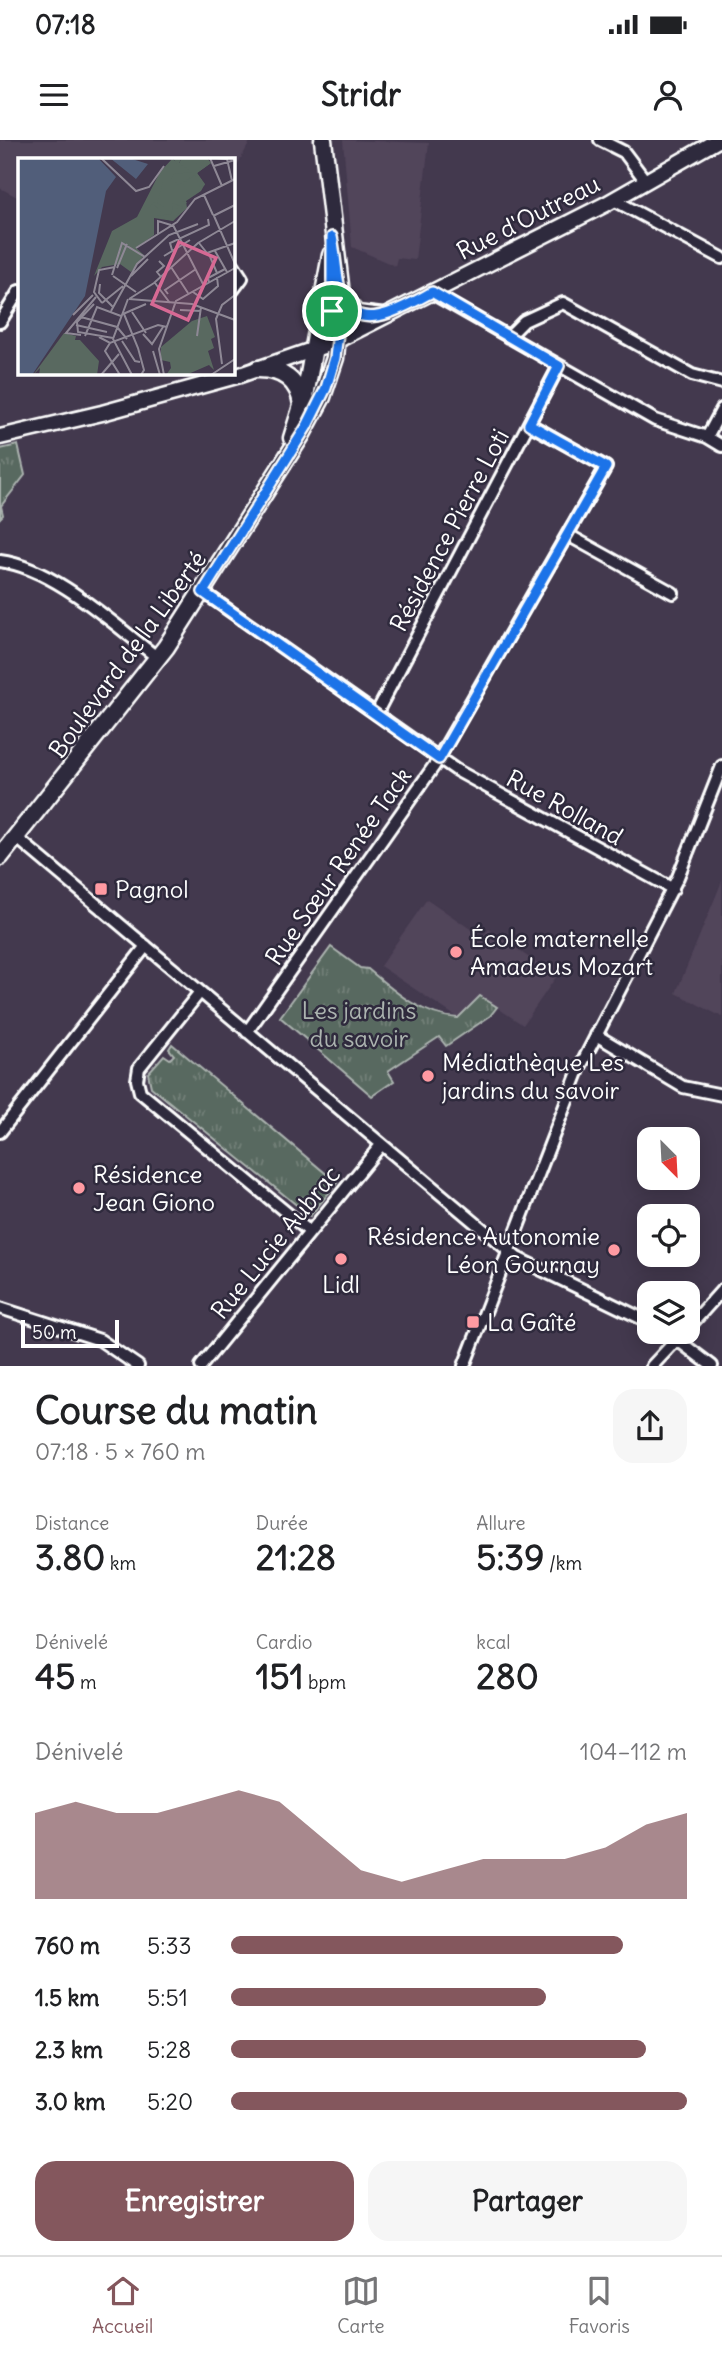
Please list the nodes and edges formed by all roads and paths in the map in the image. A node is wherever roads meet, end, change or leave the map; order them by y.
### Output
1 (323, 140) edge
2 (600, 140) edge
3 (718, 140) edge
4 (645, 180) junction
5 (614, 200) junction
6 (332, 237) junction
7 (722, 258) edge
8 (331, 261) junction
9 (234, 266) edge
10 (234, 289) edge
11 (432, 292) junction
12 (18, 293) edge
13 (341, 294) junction
14 (391, 314) junction
15 (0, 322) edge
16 (339, 324) junction
17 (365, 327) junction
18 (508, 337) junction
19 (336, 341) junction
20 (307, 357) junction
21 (559, 366) junction
22 (258, 369) junction
23 (722, 383) edge
24 (722, 409) edge
25 (307, 413) junction
26 (529, 424) junction
27 (0, 436) edge
28 (707, 437) junction
29 (722, 446) edge
30 (568, 535) junction
31 (0, 561) edge
32 (203, 592) junction
33 (673, 593) dead end
34 (158, 658) junction
35 (376, 714) junction
36 (439, 759) junction
37 (722, 766) edge
38 (16, 837) junction
39 (0, 857) edge
40 (673, 889) junction
41 (146, 946) junction
42 (200, 992) junction
43 (247, 1031) junction
44 (596, 1035) junction
45 (722, 1095) edge
46 (0, 1132) edge
47 (381, 1145) junction
48 (310, 1232) junction
49 (510, 1253) junction
50 (722, 1290) edge
51 (0, 1308) edge
52 (700, 1314) edge
53 (637, 1316) edge
54 (673, 1344) edge
55 (693, 1344) edge
56 (138, 1366) edge
57 (201, 1366) edge
58 (464, 1366) edge
59 (652, 1366) edge
60 (712, 1366) edge

1 - 6 main road, Boulevard de la Liberté
2 - 4 street
3 - 4 street, Rue d'Outreau
4 - 5 street, Rue d'Outreau
5 - 7 street
5 - 11 street, Rue d'Outreau
6 - 8 main road, Boulevard de la Liberté
6 - 13 main road, Boulevard de la Liberté
8 - 16 street
8 - 20 main road, Boulevard de la Liberté
9 - 10 street
11 - 14 street, Rue d'Outreau
11 - 18 street
12 - 15 street
13 - 14 street
13 - 16 main road, Boulevard de la Liberté
14 - 17 street, Rue d'Outreau
16 - 17 street
16 - 19 main road, Boulevard de la Liberté
17 - 19 street, Rue d'Outreau
18 - 21 street
18 - 23 street
19 - 20 street, Rue d'Outreau
19 - 25 main road, Boulevard de la Liberté
20 - 22 street, Rue d'Outreau
20 - 25 main road, Boulevard de la Liberté
21 - 26 street, Résidence Pierre Loti
21 - 28 street
22 - 25 main road
22 - 27 street, Rue d'Outreau
24 - 28 street
25 - 32 main road, Boulevard de la Liberté
26 - 30 street, Rue Sœur Renée Tack
26 - 35 street, Résidence Pierre Loti
28 - 29 street
30 - 33 street
30 - 36 street, Rue Sœur Renée Tack
31 - 34 street
32 - 34 main road, Boulevard de la Liberté
32 - 35 street, Rue Rolland
34 - 38 main road, Boulevard de la Liberté
35 - 36 street, Rue Rolland
36 - 40 street, Rue Rolland
36 - 43 street, Rue Sœur Renée Tack
37 - 40 street
38 - 39 main road, Boulevard de la Liberté
38 - 41 street
40 - 44 street
41 - 42 street
41 - 46 street
42 - 43 street
42 - 48 street
43 - 47 street
44 - 45 street
44 - 49 street
47 - 48 street, Rue Lucie Aubrac
47 - 49 street
48 - 57 street, Rue Lucie Aubrac
49 - 53 street
49 - 58 street
50 - 52 street
51 - 56 street
54 - 59 street
55 - 60 street

